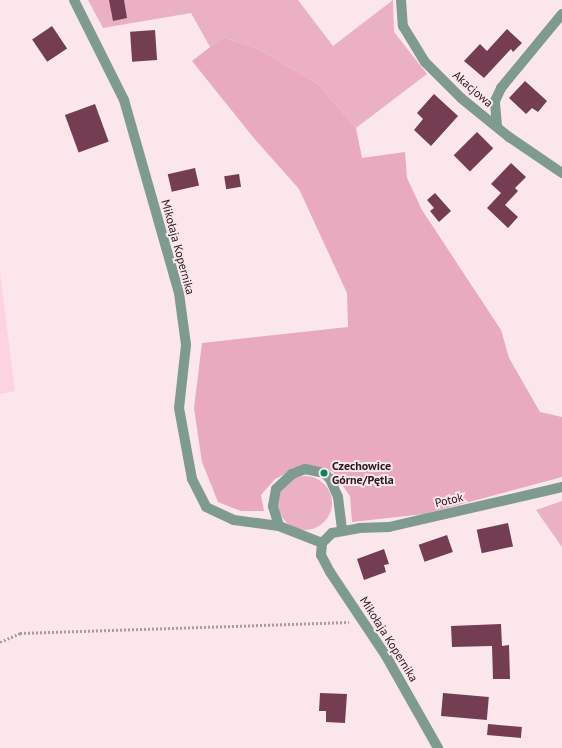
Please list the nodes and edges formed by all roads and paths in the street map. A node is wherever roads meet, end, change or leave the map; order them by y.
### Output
1 (74, 0) edge
2 (401, 0) edge
3 (562, 14) edge
4 (497, 126) junction
5 (562, 173) edge
6 (562, 487) edge
7 (279, 526) junction
8 (342, 531) junction
9 (322, 543) junction
10 (363, 621) junction
11 (0, 642) edge
12 (438, 748) edge

1 - 7 street, Mikołaja Kopernika
2 - 4 street, Akacjowa
3 - 4 street
4 - 5 street, Akacjowa
6 - 8 street, Potok
7 - 8 street
7 - 9 street
8 - 9 street
9 - 10 street, Mikołaja Kopernika
10 - 11 path
10 - 12 street, Mikołaja Kopernika

